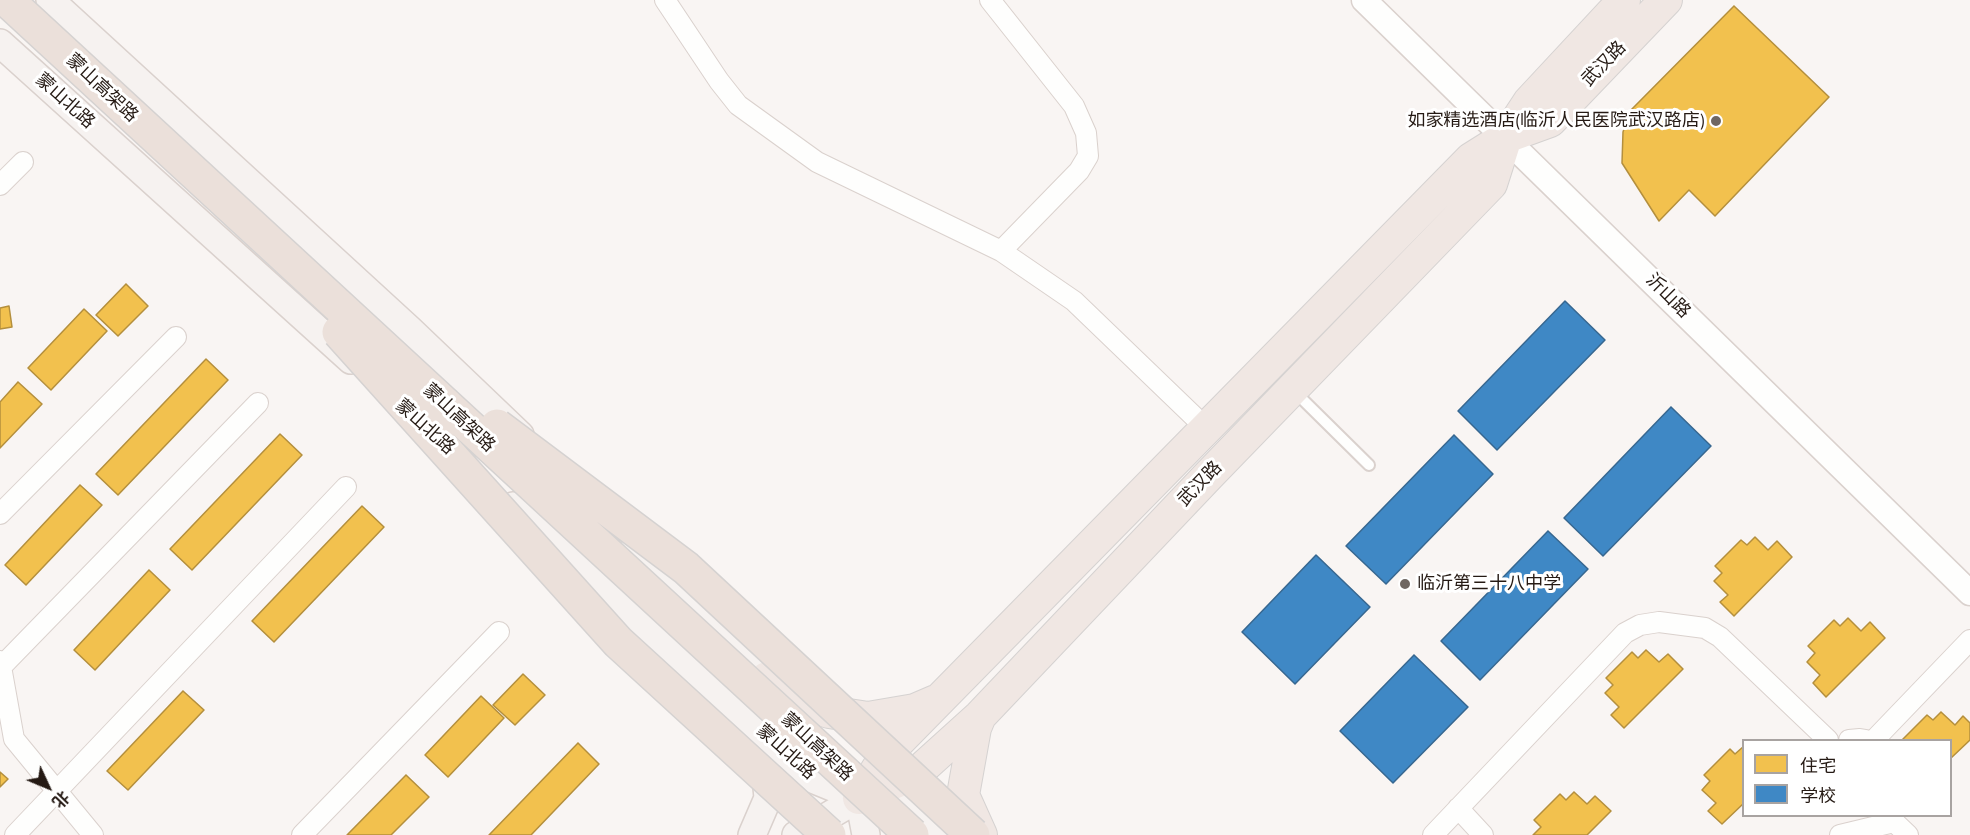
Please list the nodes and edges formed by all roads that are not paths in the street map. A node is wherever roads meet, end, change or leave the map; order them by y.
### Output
1 (7, 0) edge
2 (50, 0) edge
3 (664, 0) edge
4 (990, 0) edge
5 (1364, 0) edge
6 (1624, 0) edge
7 (1666, 0) edge
8 (0, 19) edge
9 (0, 43) edge
10 (1506, 137) junction
11 (23, 162) dead end
12 (0, 185) edge
13 (1001, 251) junction
14 (345, 325) junction
15 (176, 337) dead end
16 (1292, 389) junction
17 (258, 403) dead end
18 (1207, 429) junction
19 (1369, 465) dead end
20 (346, 487) dead end
21 (0, 514) edge
22 (1970, 593) edge
23 (499, 632) dead end
24 (1970, 640) edge
25 (1, 664) edge
26 (767, 678) junction
27 (940, 700) junction
28 (730, 702) junction
29 (980, 716) junction
30 (7, 738) edge
31 (1826, 739) edge
32 (1876, 739) edge
33 (58, 791) junction
34 (859, 798) junction
35 (1458, 808) junction
36 (1897, 824) edge
37 (974, 826) edge
38 (15, 835) edge
39 (93, 835) edge
40 (302, 835) edge
41 (752, 835) edge
42 (796, 835) edge
43 (830, 835) edge
44 (866, 835) edge
45 (883, 835) edge
46 (912, 835) edge
47 (944, 835) edge
48 (998, 835) edge
49 (1433, 835) edge
50 (1483, 835) edge
51 (1840, 835) edge

1 - 14 highway, 蒙山高架路, bridge
2 - 26 main road, 蒙山北路
3 - 13 street
4 - 13 street
5 - 10 street, 沂山路
6 - 10 main road, 武汉路
7 - 10 main road, 武汉路
8 - 14 highway, 蒙山高架路
9 - 28 main road, 蒙山北路
10 - 16 main road, 武汉路
10 - 18 main road, 武汉路
10 - 22 street, 沂山路
11 - 12 street
13 - 18 street
14 - 37 highway, bridge
14 - 43 highway, bridge
14 - 45 highway, 蒙山高架路, bridge
14 - 46 highway, 蒙山高架路, bridge
15 - 21 street
16 - 19 lane
16 - 29 main road, 武汉路
17 - 25 street
18 - 27 main road, 武汉路
20 - 33 street
23 - 40 street
24 - 32 street
25 - 30 street
26 - 27 main road
26 - 34 main road, 蒙山北路
27 - 34 main road, 武汉路
28 - 34 main road, 蒙山北路
28 - 41 main road
29 - 34 main road, 武汉路
29 - 37 main road
30 - 33 street
31 - 35 street
33 - 38 street
33 - 39 street
34 - 42 main road, 武汉路
34 - 43 main road, 武汉路
34 - 44 main road, 蒙山北路
34 - 47 main road, 蒙山北路
35 - 49 street
35 - 50 street
36 - 51 street
37 - 48 street

